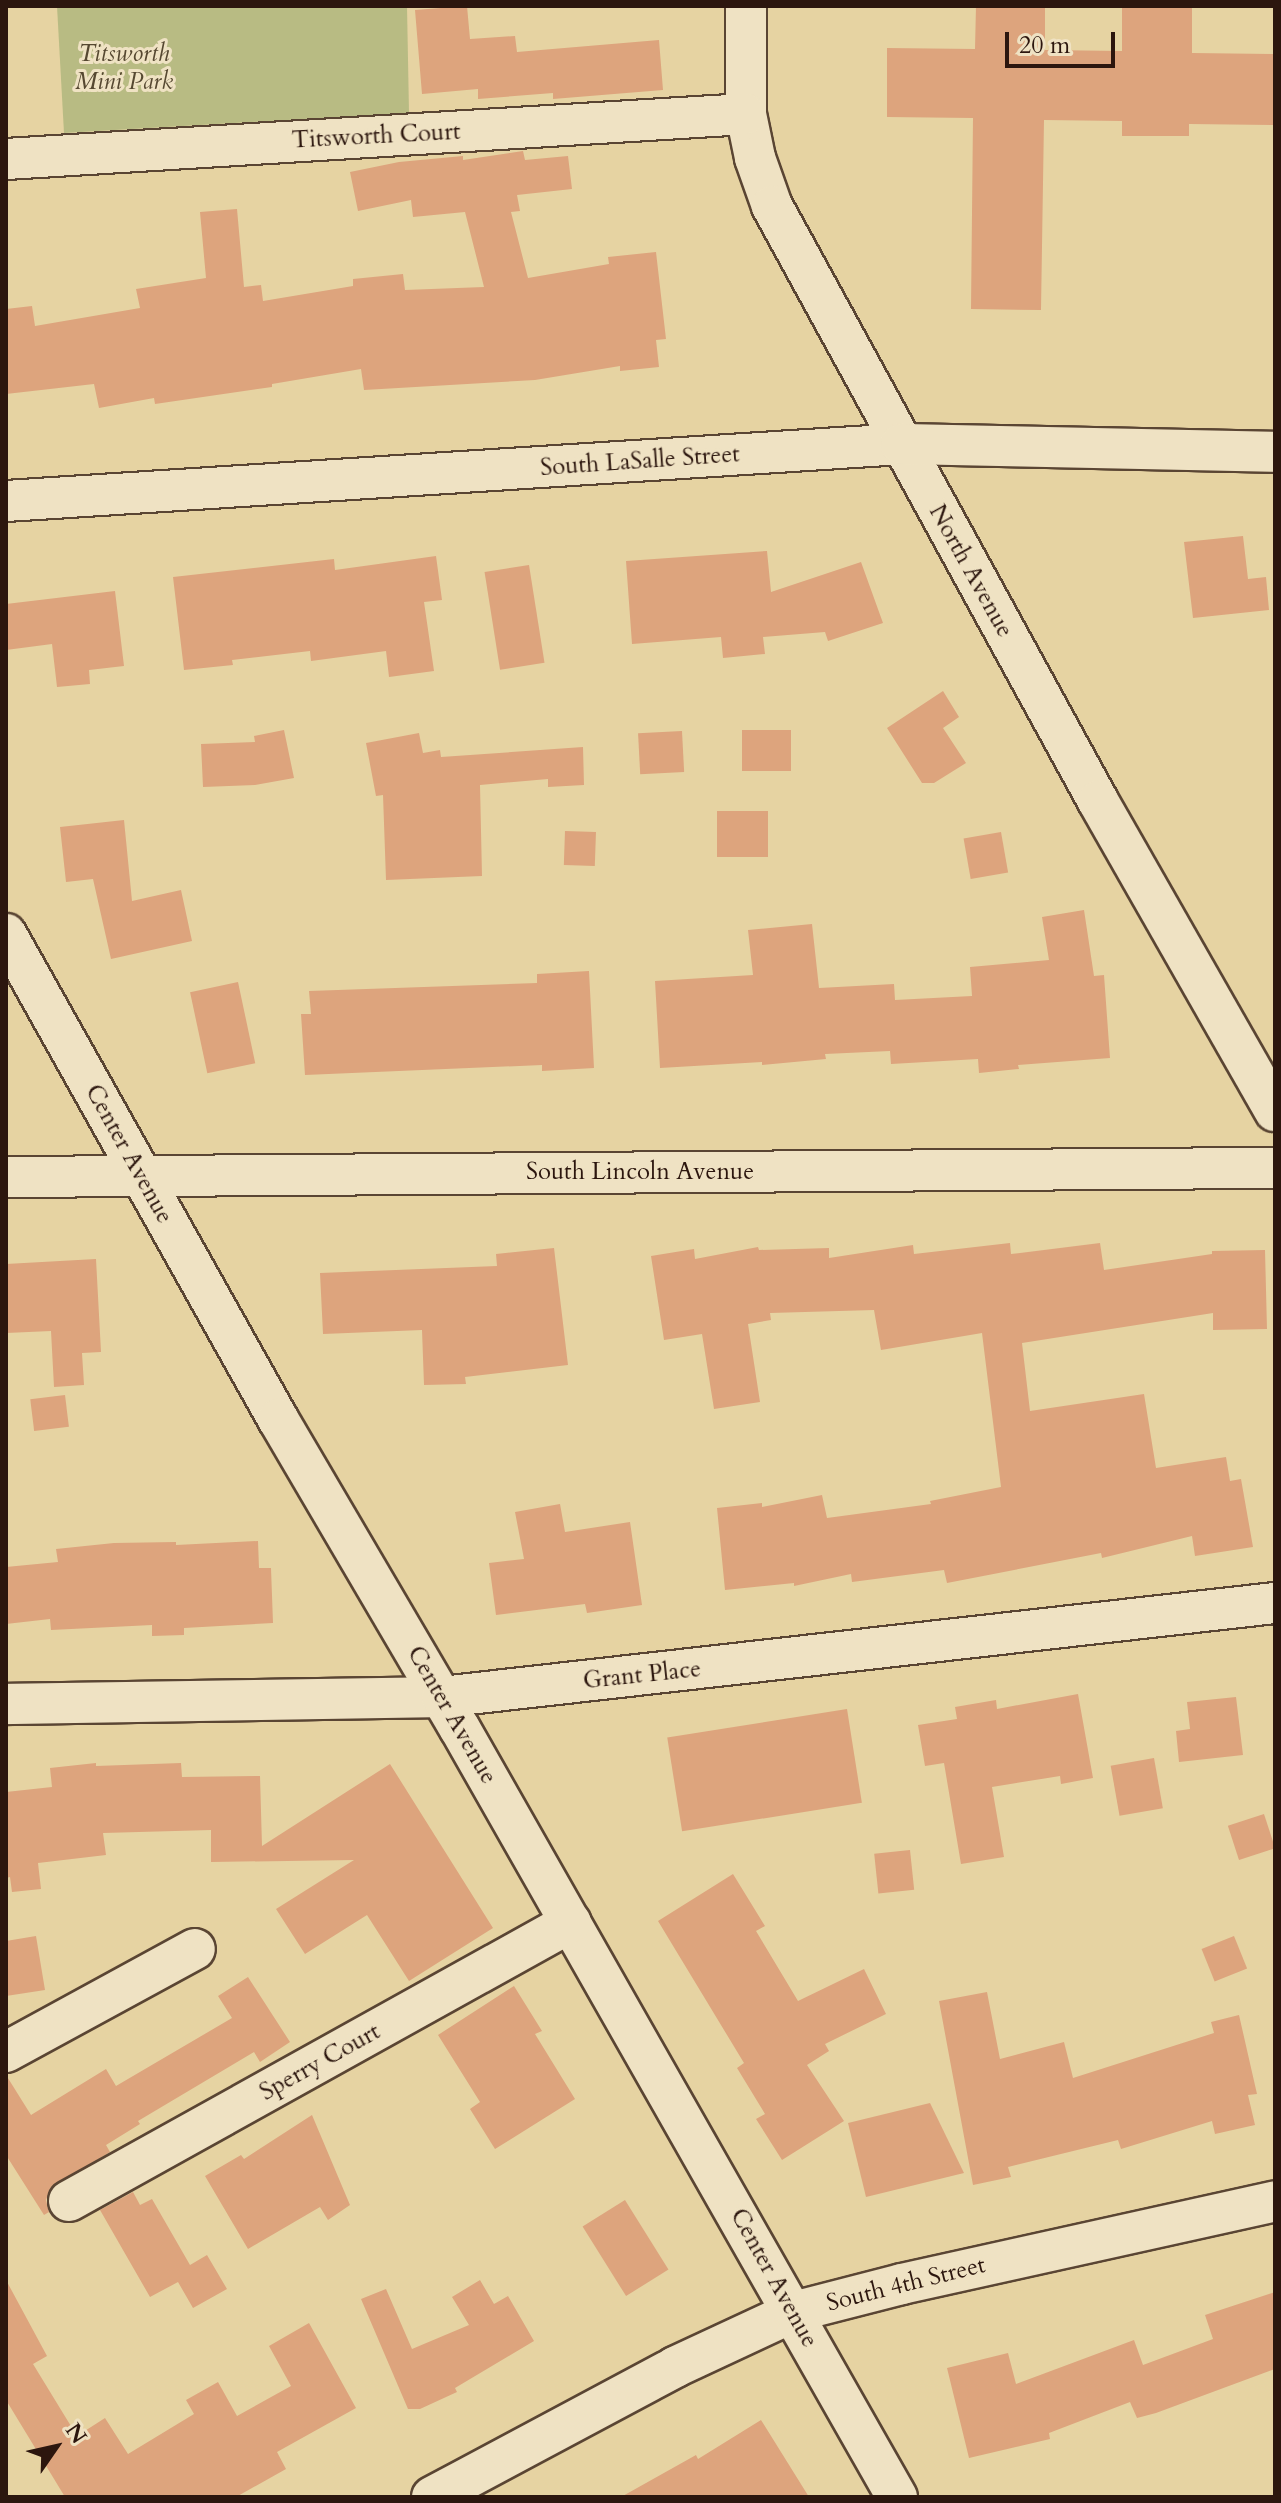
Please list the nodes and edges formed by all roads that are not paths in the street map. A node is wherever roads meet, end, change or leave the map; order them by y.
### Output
1 (746, 6) edge
2 (746, 114) junction
3 (6, 159) edge
4 (901, 444) junction
5 (1275, 452) edge
6 (6, 501) edge
7 (6, 934) edge
8 (1275, 1111) edge
9 (1275, 1168) edge
10 (140, 1174) junction
11 (6, 1177) edge
12 (1275, 1603) edge
13 (442, 1697) junction
14 (6, 1704) edge
15 (571, 1922) junction
16 (195, 1949) dead end
17 (6, 2052) edge
18 (69, 2201) dead end
19 (1275, 2201) edge
20 (793, 2312) junction
21 (432, 2497) edge
22 (897, 2497) edge

1 - 2 street, North Avenue
2 - 3 street, Titsworth Court
2 - 4 street, North Avenue
4 - 5 street, South LaSalle Street
4 - 6 street, South LaSalle Street
4 - 8 street, North Avenue
7 - 10 street, Center Avenue
9 - 10 street, South Lincoln Avenue
10 - 11 street, South Lincoln Avenue
10 - 13 street, Center Avenue
12 - 13 street, Grant Place
13 - 14 street, Grant Place
13 - 15 street, Center Avenue
15 - 18 street, Sperry Court
15 - 20 street, Center Avenue
16 - 17 street
19 - 20 street, South 4th Street
20 - 21 street, South 4th Street
20 - 22 street, Center Avenue

